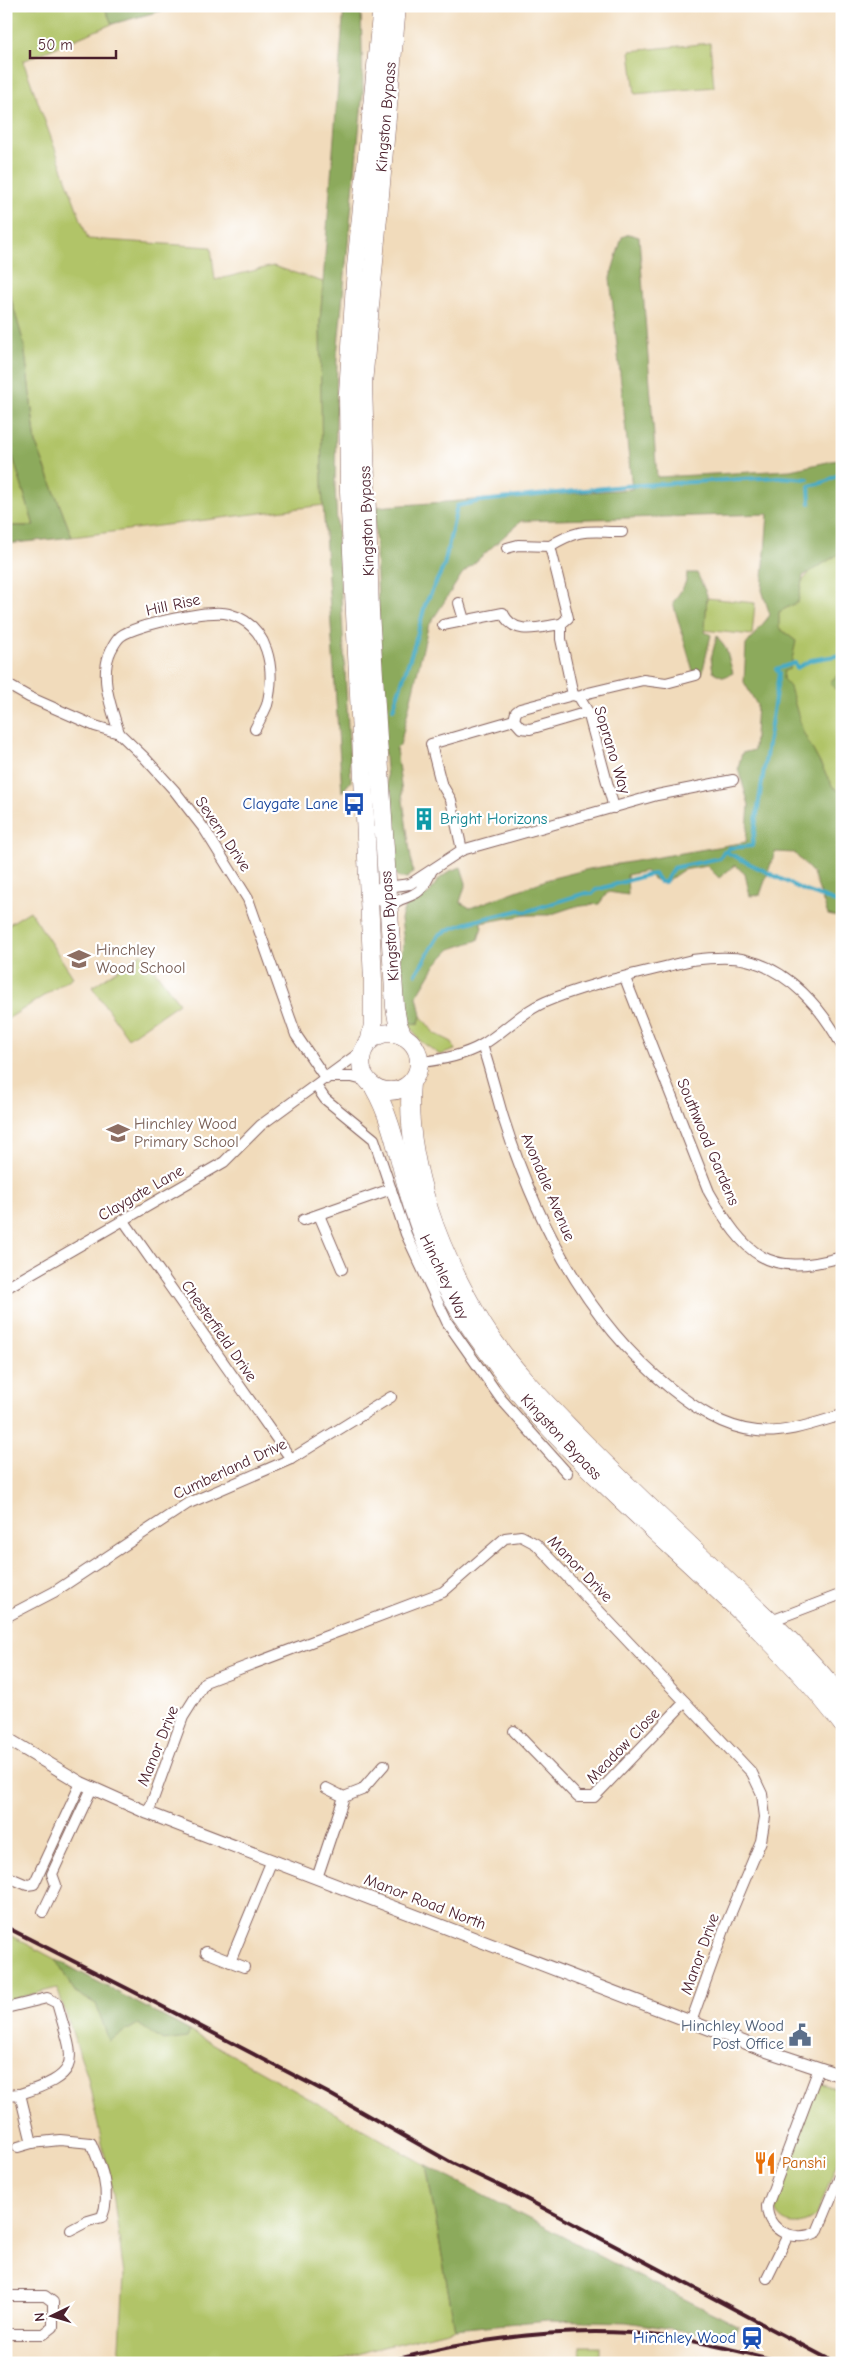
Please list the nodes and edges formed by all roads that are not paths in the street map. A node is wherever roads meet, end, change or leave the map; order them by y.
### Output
1 (374, 6) edge
2 (382, 6) edge
3 (397, 6) edge
4 (376, 62) junction
5 (622, 532) dead end
6 (550, 546) junction
7 (507, 548) dead end
8 (459, 603) dead end
9 (464, 620) junction
10 (561, 624) junction
11 (443, 625) dead end
12 (696, 675) dead end
13 (6, 684) edge
14 (576, 696) junction
15 (588, 712) junction
16 (514, 720) junction
17 (255, 729) dead end
18 (119, 733) junction
19 (733, 780) dead end
20 (614, 808) junction
21 (462, 850) junction
22 (434, 867) junction
23 (388, 886) junction
24 (390, 907) junction
25 (372, 960) junction
26 (625, 978) junction
27 (403, 1036) junction
28 (366, 1045) junction
29 (482, 1045) junction
30 (842, 1046) edge
31 (420, 1062) junction
32 (328, 1078) junction
33 (411, 1083) junction
34 (371, 1084) junction
35 (316, 1086) junction
36 (391, 1189) junction
37 (319, 1215) junction
38 (303, 1220) dead end
39 (124, 1221) junction
40 (842, 1257) edge
41 (342, 1269) dead end
42 (6, 1288) edge
43 (391, 1397) dead end
44 (842, 1415) edge
45 (291, 1459) junction
46 (567, 1473) dead end
47 (842, 1594) edge
48 (6, 1617) edge
49 (771, 1621) junction
50 (842, 1698) edge
51 (685, 1702) junction
52 (842, 1724) edge
53 (514, 1731) dead end
54 (6, 1738) edge
55 (384, 1765) dead end
56 (86, 1785) junction
57 (326, 1788) dead end
58 (344, 1797) junction
59 (148, 1813) junction
60 (272, 1860) junction
61 (6, 1876) edge
62 (317, 1878) junction
63 (43, 1912) dead end
64 (206, 1952) dead end
65 (230, 1962) junction
66 (244, 1967) dead end
67 (6, 2008) edge
68 (691, 2022) junction
69 (819, 2068) junction
70 (842, 2076) edge
71 (20, 2094) junction
72 (6, 2095) edge
73 (32, 2143) junction
74 (18, 2147) dead end
75 (842, 2172) edge
76 (71, 2230) dead end
77 (788, 2235) junction
78 (767, 2278) dead end
79 (6, 2296) edge
80 (6, 2334) edge

1 - 4 highway
2 - 4 highway
3 - 23 highway, Kingston Bypass
4 - 25 highway, Kingston Bypass
5 - 6 street
6 - 7 street
6 - 10 street, Soprano Way
8 - 9 street
9 - 10 street
9 - 11 street
10 - 14 street, Soprano Way
12 - 14 street
13 - 18 street, Severn Drive
14 - 15 street, Soprano Way
14 - 16 street
15 - 16 street
15 - 20 street, Soprano Way
16 - 21 street
17 - 18 street, Hill Rise
18 - 32 street, Severn Drive
19 - 20 street
20 - 21 street
21 - 22 street
22 - 23 street
22 - 24 street
23 - 24 highway, Kingston Bypass
23 - 25 street
24 - 27 highway, Kingston Bypass
25 - 28 highway, Kingston Bypass
26 - 29 street
26 - 30 street
26 - 40 street, Southwood Gardens
27 - 28 highway
27 - 31 highway
28 - 32 street, Claygate Lane
28 - 34 highway
29 - 31 street
29 - 44 street, Avondale Avenue
31 - 33 highway
32 - 34 street
32 - 35 street, Claygate Lane
33 - 34 highway
33 - 49 highway, Kingston Bypass
34 - 52 highway, Kingston Bypass
35 - 36 street, Hinchley Way
35 - 39 street, Claygate Lane
36 - 37 street
36 - 46 street, Hinchley Way
37 - 38 street
37 - 41 street
39 - 42 street, Claygate Lane
39 - 45 street, Chesterfield Drive
43 - 45 street, Cumberland Drive
45 - 48 street, Cumberland Drive
47 - 49 street
49 - 50 highway, Kingston Bypass
51 - 53 street, Meadow Close
51 - 59 street, Manor Drive
51 - 68 street, Manor Drive
54 - 56 street, Manor Road North
55 - 58 street
56 - 59 street, Manor Road North
56 - 61 street
56 - 63 street
57 - 58 street
58 - 62 street
59 - 60 street, Manor Road North
60 - 62 street, Manor Road North
60 - 65 street
62 - 68 street, Manor Road North
64 - 65 street
65 - 66 street
67 - 71 street
68 - 69 street, Manor Road North
69 - 70 street, Manor Road North
69 - 77 street
71 - 72 street
71 - 73 street
73 - 74 street
73 - 76 street
75 - 77 street
77 - 78 street
79 - 80 street

